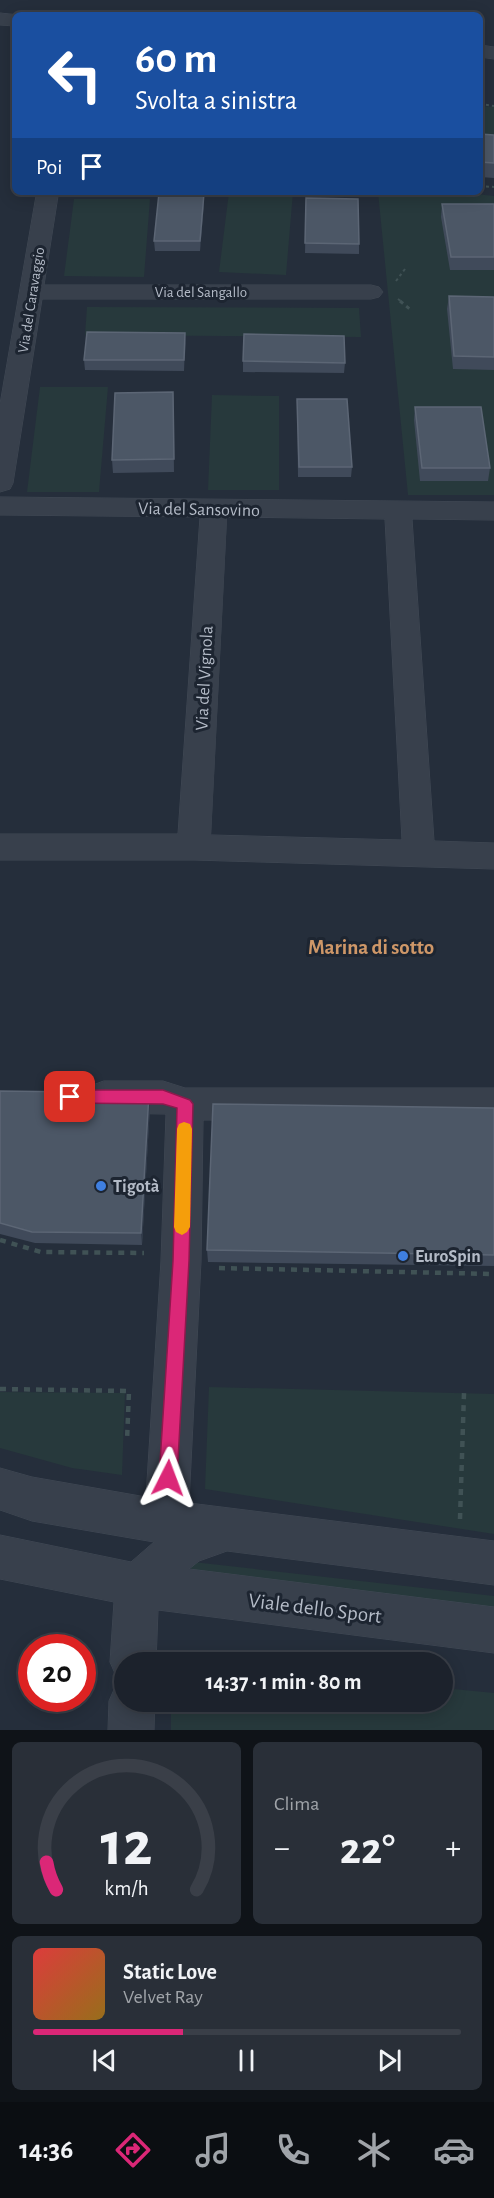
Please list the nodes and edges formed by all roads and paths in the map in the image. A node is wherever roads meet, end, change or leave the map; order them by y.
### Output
1 (47, 196) dead end
2 (32, 292) junction
3 (370, 292) dead end
4 (7, 404) edge
5 (0, 483) edge
6 (0, 506) edge
7 (214, 509) junction
8 (398, 511) junction
9 (494, 511) edge
10 (0, 847) edge
11 (194, 847) junction
12 (419, 855) junction
13 (494, 856) edge
14 (70, 1097) edge
15 (185, 1104) junction
16 (494, 1104) edge
17 (0, 1240) edge
18 (181, 1261) junction
19 (494, 1274) edge
20 (0, 1389) edge
21 (464, 1393) dead end
22 (127, 1447) dead end
23 (0, 1489) edge
24 (166, 1522) junction
25 (460, 1529) dead end
26 (224, 1531) junction
27 (0, 1557) edge
28 (494, 1563) edge
29 (137, 1585) junction
30 (494, 1630) edge
31 (134, 1652) edge
32 (131, 1712) edge
33 (130, 1730) edge

1 - 2 street, Via del Caravaggio
2 - 3 street, Via del Sangallo
2 - 4 street, Via del Caravaggio
4 - 5 street, Via del Caravaggio
6 - 7 street, Via del Sansovino
7 - 8 street, Via del Sansovino
7 - 11 street, Via del Vignola
8 - 9 street, Via del Sansovino
8 - 12 street
10 - 11 street
11 - 12 street
12 - 13 street
14 - 15 street
15 - 16 street
15 - 18 street
17 - 18 path
18 - 19 path
18 - 24 street
20 - 22 path
21 - 25 path
23 - 24 street
24 - 26 street
26 - 28 street
26 - 29 street
27 - 29 street, Viale dello Sport
29 - 30 street, Viale dello Sport
29 - 31 street
32 - 33 street

